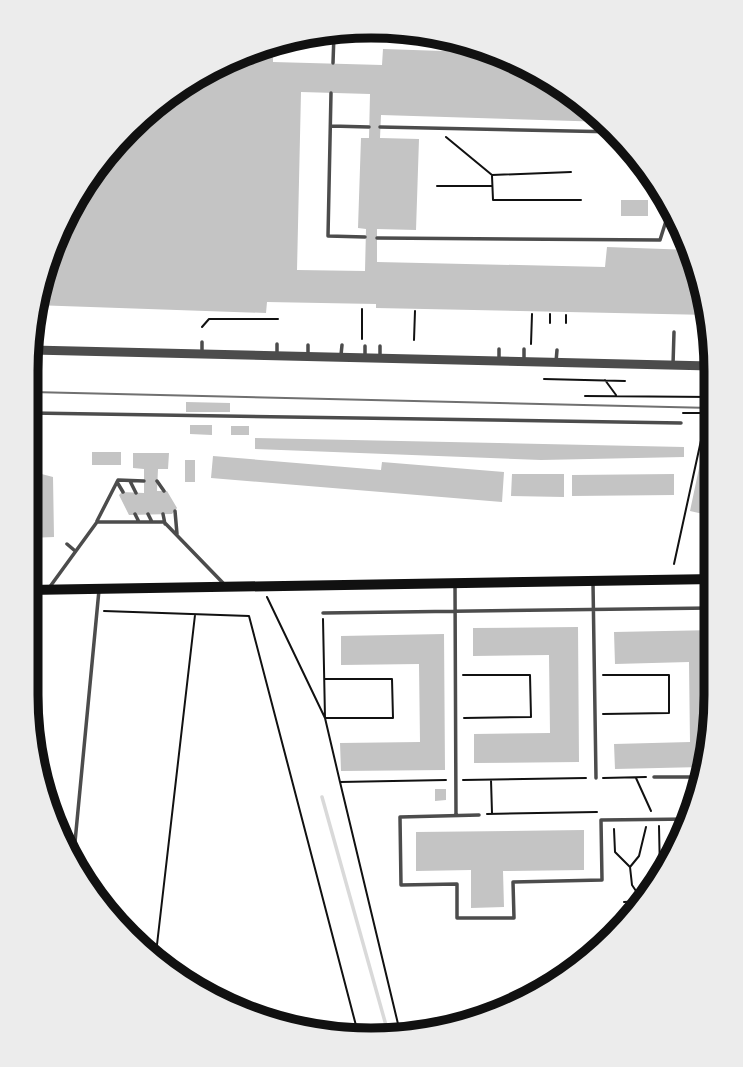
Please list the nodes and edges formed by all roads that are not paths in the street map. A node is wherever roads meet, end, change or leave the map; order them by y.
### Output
1 (334, 40) edge
2 (333, 63) dead end
3 (331, 93) dead end
4 (331, 126) junction
5 (369, 127) dead end
6 (380, 127) dead end
7 (602, 132) edge
8 (667, 218) edge
9 (365, 237) dead end
10 (377, 238) dead end
11 (674, 332) dead end
12 (202, 342) dead end
13 (277, 344) dead end
14 (308, 345) dead end
15 (342, 345) dead end
16 (365, 346) dead end
17 (380, 346) dead end
18 (39, 349) edge
19 (499, 349) dead end
20 (524, 349) dead end
21 (556, 350) dead end
22 (202, 354) junction
23 (276, 356) junction
24 (308, 356) junction
25 (341, 357) junction
26 (365, 358) junction
27 (380, 358) junction
28 (499, 361) junction
29 (527, 362) junction
30 (556, 363) junction
31 (673, 366) junction
32 (690, 366) junction
33 (704, 366) edge
34 (704, 370) edge
35 (38, 413) edge
36 (681, 423) dead end
37 (130, 481) junction
38 (144, 481) dead end
39 (158, 481) dead end
40 (117, 482) junction
41 (164, 491) dead end
42 (123, 492) dead end
43 (136, 493) dead end
44 (174, 511) dead end
45 (135, 514) dead end
46 (148, 514) dead end
47 (163, 514) dead end
48 (97, 522) junction
49 (139, 522) junction
50 (152, 522) junction
51 (165, 524) junction
52 (177, 534) junction
53 (67, 544) dead end
54 (74, 550) junction
55 (704, 579) edge
56 (593, 581) junction
57 (455, 582) junction
58 (227, 587) junction
59 (99, 589) junction
60 (38, 590) edge
61 (48, 590) junction
62 (704, 608) edge
63 (593, 609) junction
64 (455, 611) junction
65 (323, 613) road end
66 (654, 777) road end
67 (694, 777) edge
68 (596, 778) road end
69 (479, 815) road end
70 (456, 816) junction
71 (681, 819) edge
72 (75, 846) edge

1 - 2 lane
3 - 4 lane
4 - 5 lane
4 - 9 lane
6 - 7 lane
8 - 10 lane
11 - 31 lane
12 - 22 lane
13 - 23 lane
14 - 24 lane
15 - 25 lane
16 - 26 lane
17 - 27 lane
18 - 22 street
19 - 28 lane
20 - 29 lane
21 - 30 lane
22 - 23 street
23 - 24 street
24 - 25 street
25 - 26 street
26 - 27 street
27 - 28 street
28 - 29 street
29 - 30 street
30 - 31 street
31 - 32 street
32 - 33 street
32 - 34 street
35 - 36 lane
37 - 38 lane
37 - 40 lane
37 - 43 lane
39 - 41 lane
40 - 42 lane
40 - 48 lane
44 - 52 lane
45 - 49 lane
46 - 50 lane
47 - 51 lane
48 - 49 lane
48 - 54 lane
49 - 50 lane
50 - 51 lane
51 - 52 lane
52 - 58 lane
53 - 54 lane
54 - 61 lane
55 - 56 main road
56 - 57 main road
56 - 63 lane
57 - 58 main road
57 - 64 lane
58 - 59 main road
59 - 61 main road
59 - 72 lane
60 - 61 main road
62 - 63 lane
63 - 64 lane
63 - 68 lane
64 - 65 lane
64 - 70 lane
66 - 67 lane
69 - 70 lane
70 - 71 lane

